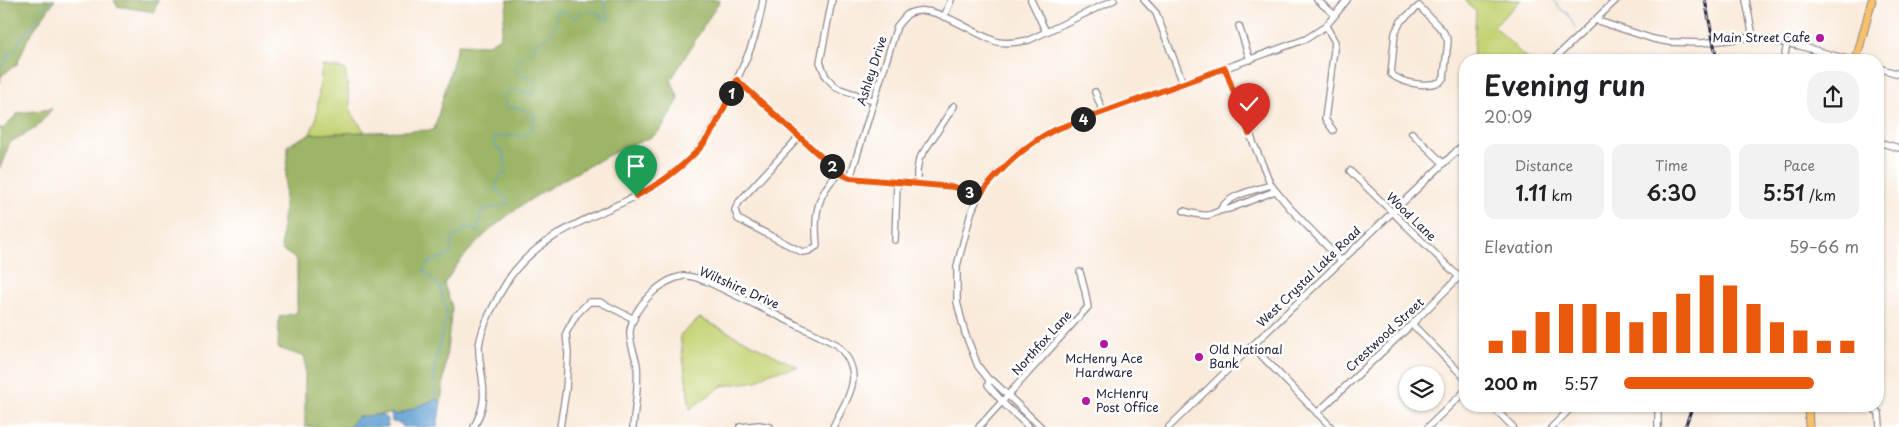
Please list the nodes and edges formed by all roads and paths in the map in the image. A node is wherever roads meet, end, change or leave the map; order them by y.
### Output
1 (763, 0) edge
2 (832, 0) edge
3 (951, 0) edge
4 (1031, 0) edge
5 (1114, 0) edge
6 (1144, 0) edge
7 (1318, 0) edge
8 (1347, 0) edge
9 (1412, 0) edge
10 (1616, 0) edge
11 (1746, 0) edge
12 (1870, 2) edge
13 (1419, 6) junction
14 (1336, 16) junction
15 (944, 17) junction
16 (1595, 20) junction
17 (1239, 26) dead end
18 (1326, 26) junction
19 (1046, 32) junction
20 (1753, 37) junction
21 (1787, 43) junction
22 (1558, 54) edge
23 (1785, 54) edge
24 (1828, 54) edge
25 (1857, 54) edge
26 (1250, 60) junction
27 (1225, 68) junction
28 (1884, 70) edge
29 (1899, 74) edge
30 (737, 80) junction
31 (1183, 83) junction
32 (1096, 92) dead end
33 (873, 100) junction
34 (954, 106) dead end
35 (1103, 112) junction
36 (1332, 130) dead end
37 (1412, 133) dead end
38 (799, 137) junction
39 (1884, 144) edge
40 (1899, 148) edge
41 (1458, 150) edge
42 (1443, 163) junction
43 (1350, 170) dead end
44 (839, 173) junction
45 (850, 178) junction
46 (897, 183) junction
47 (917, 183) junction
48 (1271, 185) junction
49 (1275, 191) junction
50 (978, 197) junction
51 (1221, 209) junction
52 (1184, 212) dead end
53 (1391, 212) junction
54 (895, 240) dead end
55 (1341, 261) junction
56 (1080, 272) dead end
57 (1459, 277) joint
58 (634, 319) junction
59 (1412, 324) junction
60 (1252, 346) junction
61 (1459, 372) edge
62 (989, 380) junction
63 (1007, 396) junction
64 (1459, 397) edge
65 (1002, 402) junction
66 (1499, 412) edge
67 (1567, 412) edge
68 (1658, 412) edge
69 (1808, 412) edge
70 (1878, 412) edge
71 (1317, 413) junction
72 (474, 427) edge
73 (560, 427) edge
74 (633, 427) edge
75 (740, 427) edge
76 (770, 427) edge
77 (833, 427) edge
78 (979, 427) edge
79 (1029, 427) edge
80 (1041, 427) edge
81 (1169, 427) edge
82 (1331, 427) edge
83 (1428, 427) edge
84 (1513, 427) edge
85 (1552, 427) edge
86 (1658, 427) edge
87 (1809, 427) edge
88 (1880, 427) edge

1 - 30 street
2 - 33 street
3 - 15 street
4 - 19 street
5 - 19 street, Ashley Drive
6 - 31 street
7 - 14 street
8 - 14 street
9 - 13 street
10 - 16 street
11 - 20 street
12 - 25 main road
13 - 13 street
14 - 18 street
15 - 19 street, Ashley Drive
15 - 33 street, Ashley Drive
16 - 20 street
16 - 22 street
17 - 26 street
18 - 26 street
18 - 36 street
20 - 21 street
21 - 23 street
21 - 24 street
26 - 27 street
27 - 31 street
27 - 48 street
28 - 29 street
30 - 38 street
30 - 72 street
31 - 35 street
32 - 35 street
33 - 45 street, Ashley Drive
34 - 47 street
35 - 50 street
37 - 42 street
38 - 44 street
38 - 44 street
39 - 40 street
41 - 42 street, West Crystal Lake Road
42 - 53 street, West Crystal Lake Road
43 - 53 street, Wood Lane
44 - 45 street
45 - 46 street
46 - 47 street
46 - 54 street
47 - 50 street
48 - 49 street
48 - 51 street
49 - 51 street
49 - 55 street
50 - 62 street
51 - 52 street
53 - 55 street, West Crystal Lake Road
53 - 57 street, Wood Lane
55 - 60 street, West Crystal Lake Road
56 - 63 street, Northfox Lane
57 - 59 street, Crestwood Street
58 - 73 street
58 - 74 street, Wiltshire Drive
58 - 77 street, Wiltshire Drive
59 - 61 street
59 - 71 street, Crestwood Street
60 - 71 street
60 - 81 street, West Crystal Lake Road
62 - 63 street
62 - 65 street
63 - 65 street
63 - 80 street
64 - 83 street
65 - 78 street
65 - 79 street
66 - 84 street
67 - 85 street
68 - 86 street
69 - 87 main road
70 - 88 street
71 - 82 street
75 - 76 street

